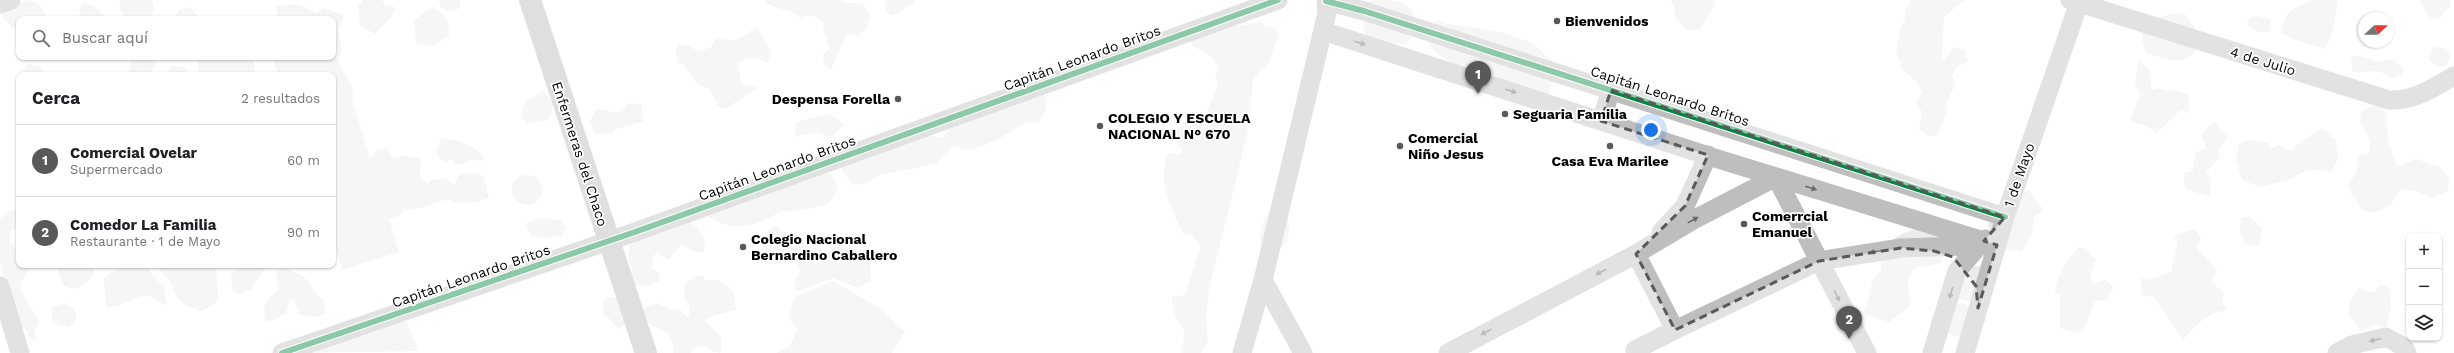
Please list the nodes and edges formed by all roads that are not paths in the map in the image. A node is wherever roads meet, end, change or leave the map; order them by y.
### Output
1 (11, 0) edge
2 (530, 0) edge
3 (1278, 0) edge
4 (1326, 0) edge
5 (2077, 1) edge
6 (0, 4) edge
7 (1323, 31) junction
8 (2454, 76) edge
9 (1611, 90) junction
10 (1601, 121) junction
11 (1708, 155) junction
12 (1776, 177) junction
13 (2005, 217) junction
14 (608, 241) junction
15 (1990, 243) junction
16 (1901, 248) junction
17 (1636, 254) junction
18 (1819, 261) junction
19 (1961, 266) junction
20 (1263, 280) junction
21 (0, 286) edge
22 (1978, 308) junction
23 (1675, 330) junction
24 (1634, 352) edge
25 (20, 353) edge
26 (282, 353) edge
27 (646, 353) edge
28 (1242, 353) edge
29 (1303, 353) edge
30 (1448, 353) edge
31 (1868, 353) edge
32 (1932, 353) edge
33 (1965, 353) edge
34 (2337, 353) edge
35 (2407, 353) edge

1 - 6 street
2 - 14 main road, Enfermeras del Chaco
3 - 14 street, Capitán Leonardo Britos
4 - 7 street
4 - 9 street, Capitán Leonardo Britos
5 - 8 street, 4 de Julio
5 - 13 street, 1 de Mayo
7 -> 10 street
7 - 20 street
9 - 10 street
9 - 13 street, Capitán Leonardo Britos
10 -> 11 street
11 - 12 street
11 - 17 street
12 -> 15 street
17 -> 12 street
12 - 18 street
13 - 15 street
14 - 26 street, Capitán Leonardo Britos
14 - 27 main road, Enfermeras del Chaco
15 - 16 street
15 - 19 street
15 - 22 street
16 -> 18 street
16 - 19 street
17 - 23 street
17 -> 30 street
18 - 23 street
18 -> 31 street
19 - 22 street
19 -> 32 street
20 - 28 street
20 - 29 street
21 - 25 street
22 - 33 street
23 - 24 street
35 -> 34 street

